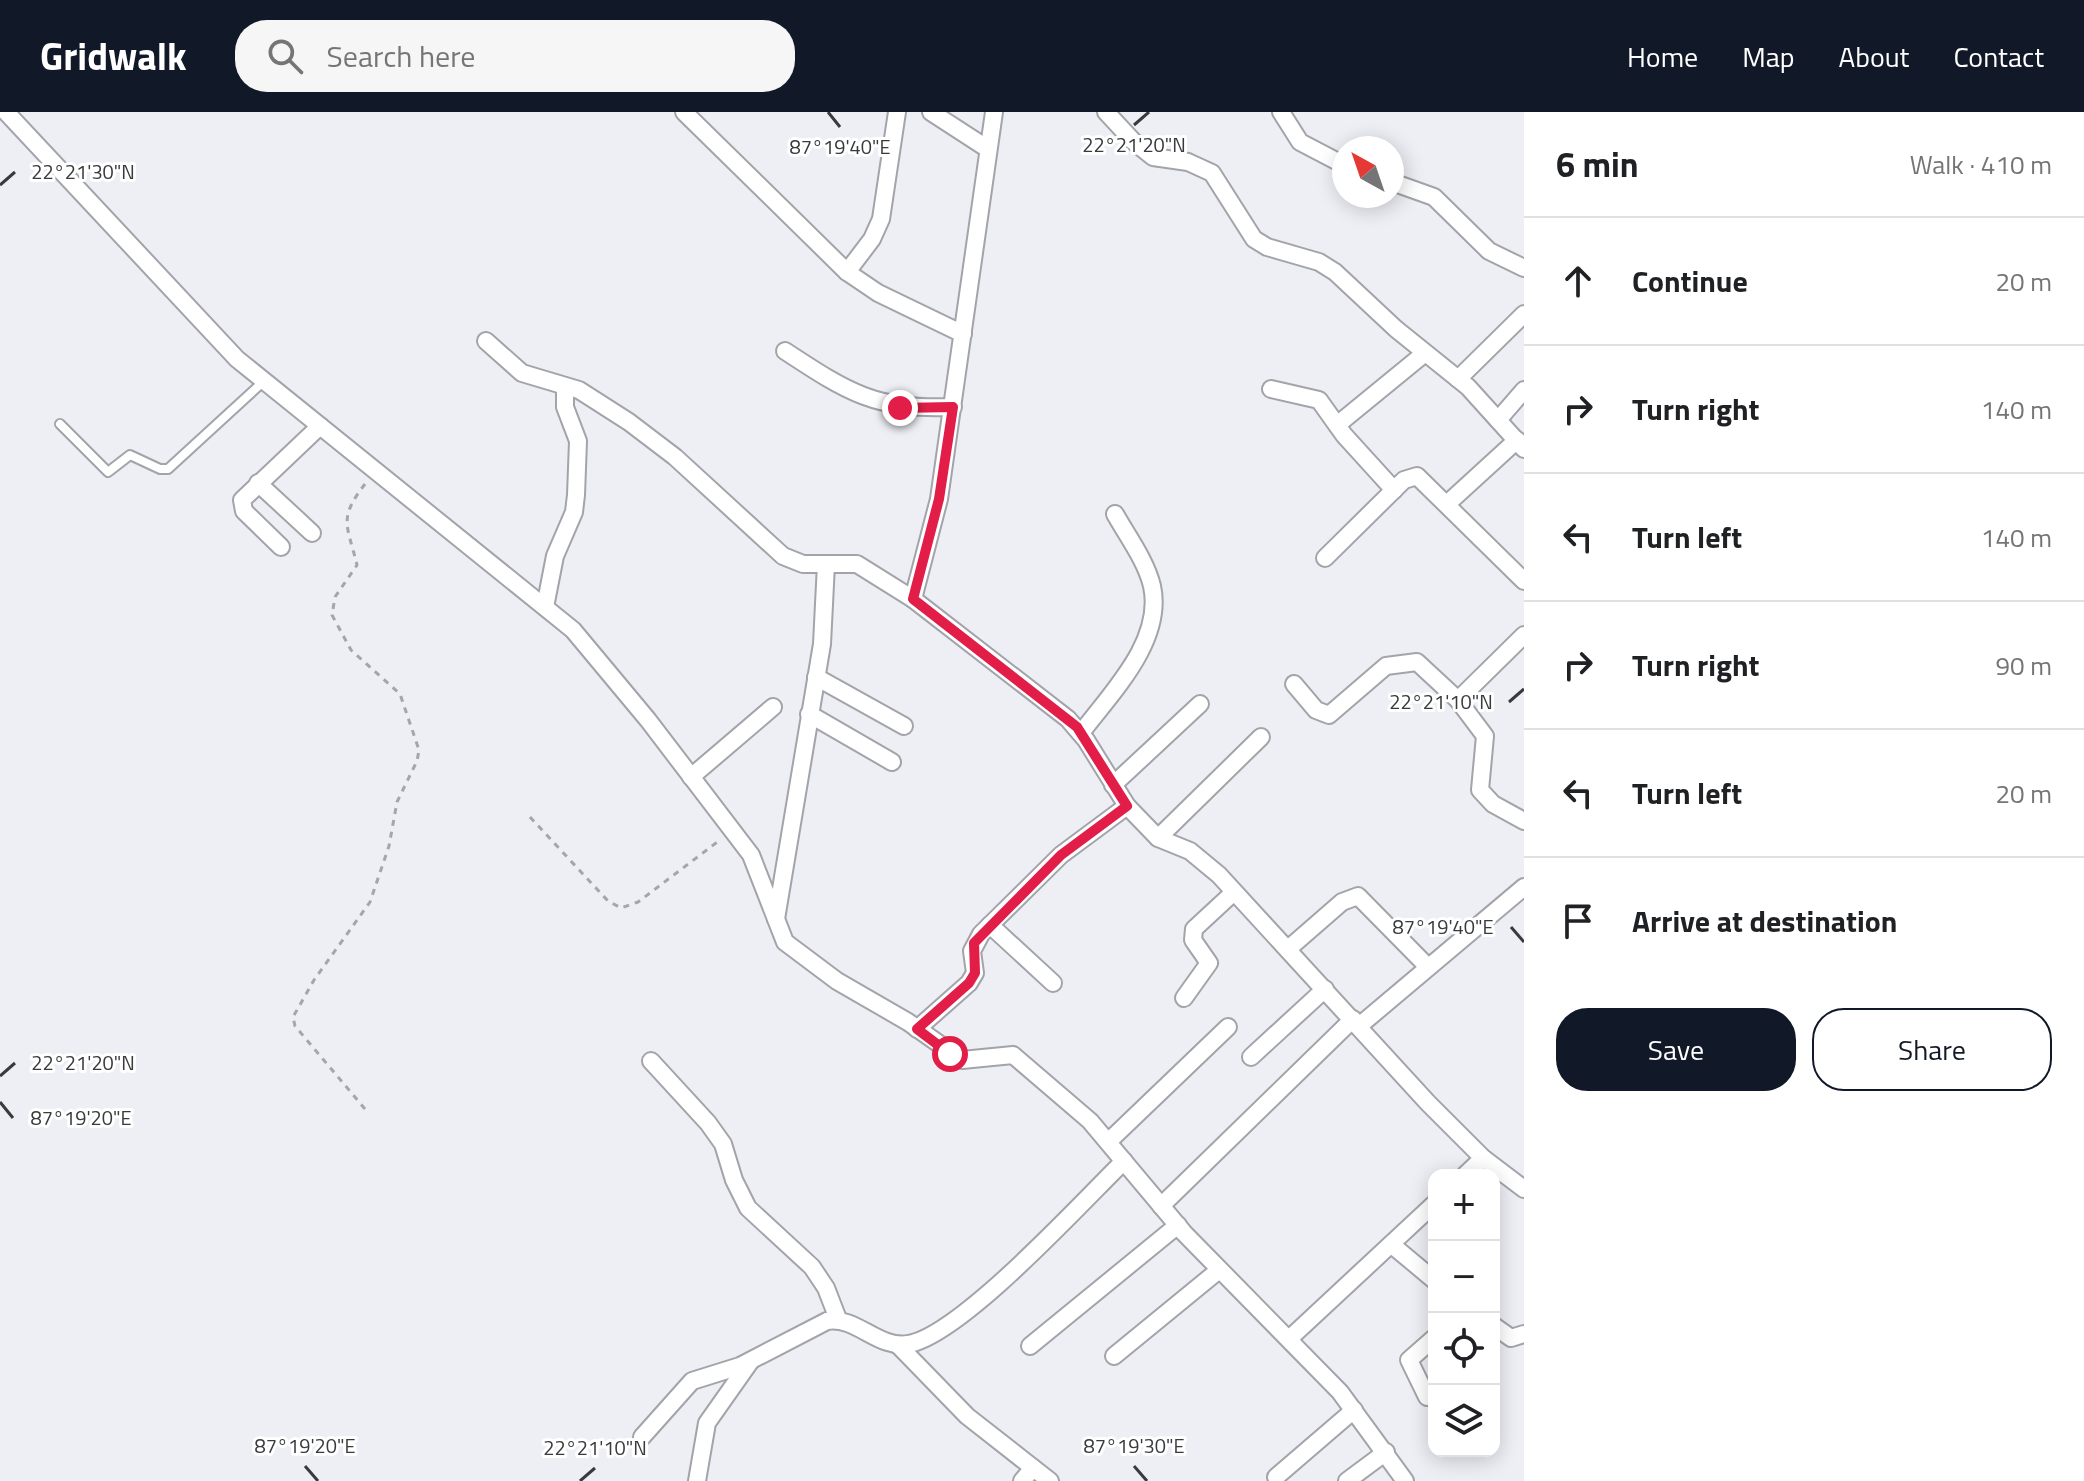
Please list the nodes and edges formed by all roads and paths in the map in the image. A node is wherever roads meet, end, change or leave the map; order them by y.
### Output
1 (6, 112) edge
2 (684, 112) edge
3 (897, 112) edge
4 (931, 112) edge
5 (994, 112) edge
6 (1106, 112) edge
7 (1281, 112) edge
8 (988, 149) junction
9 (1332, 159) edge
10 (1404, 186) edge
11 (1524, 268) edge
12 (847, 272) junction
13 (1524, 314) edge
14 (963, 334) junction
15 (486, 341) dead end
16 (785, 351) dead end
17 (1425, 353) junction
18 (1458, 379) junction
19 (264, 381) junction
20 (565, 387) junction
21 (1271, 389) dead end
22 (1524, 390) edge
23 (953, 407) junction
24 (1498, 420) junction
25 (60, 424) dead end
26 (1337, 425) junction
27 (320, 426) junction
28 (1520, 444) edge
29 (375, 472) junction
30 (258, 483) junction
31 (1394, 490) junction
32 (1447, 504) junction
33 (1115, 514) dead end
34 (312, 533) dead end
35 (281, 547) dead end
36 (1325, 558) dead end
37 (826, 564) junction
38 (1524, 581) edge
39 (913, 599) junction
40 (545, 607) junction
41 (1524, 635) edge
42 (816, 677) junction
43 (1294, 684) dead end
44 (1458, 700) junction
45 (1200, 704) dead end
46 (773, 707) dead end
47 (809, 714) junction
48 (904, 726) dead end
49 (1081, 733) junction
50 (1261, 737) dead end
51 (892, 762) dead end
52 (691, 777) junction
53 (1113, 785) junction
54 (1127, 806) junction
55 (530, 817) dead end
56 (1524, 821) edge
57 (733, 830) junction
58 (1158, 838) junction
59 (1524, 887) edge
60 (1234, 892) junction
61 (775, 921) junction
62 (990, 925) junction
63 (1288, 949) junction
64 (1428, 967) junction
65 (1053, 983) dead end
66 (1325, 989) junction
67 (1184, 998) dead end
68 (1356, 1022) junction
69 (1228, 1027) dead end
70 (917, 1029) junction
71 (1251, 1057) dead end
72 (651, 1061) dead end
73 (365, 1109) dead end
74 (1108, 1142) junction
75 (1483, 1158) junction
76 (1124, 1161) junction
77 (1471, 1169) edge
78 (1524, 1189) edge
79 (1161, 1206) junction
80 (1428, 1210) edge
81 (1178, 1225) junction
82 (1392, 1245) junction
83 (1219, 1270) junction
84 (1428, 1275) edge
85 (838, 1319) junction
86 (1500, 1330) edge
87 (1524, 1334) edge
88 (1289, 1339) junction
89 (1428, 1343) edge
90 (898, 1345) junction
91 (1030, 1346) dead end
92 (1114, 1356) dead end
93 (751, 1360) junction
94 (1427, 1397) dead end
95 (1354, 1410) junction
96 (642, 1437) dead end
97 (1386, 1452) junction
98 (1028, 1474) edge
99 (1276, 1477) dead end
100 (697, 1481) edge
101 (1050, 1481) edge
102 (1347, 1481) edge
103 (1405, 1481) edge

1 - 19 street
2 - 12 street
3 - 12 street
4 - 8 street
5 - 8 street
6 - 17 street
7 - 9 street
8 - 14 street
10 - 11 street
12 - 14 street
13 - 18 street
14 - 23 street
15 - 20 street
16 - 23 street
17 - 18 street
17 - 26 street
18 - 24 street
19 - 25 lane
19 - 27 street
20 - 37 street
20 - 40 street
21 - 26 street
22 - 24 street
23 - 39 street
24 - 28 street
26 - 31 street
27 - 29 street
27 - 30 street
28 - 32 street
29 - 40 street
29 - 73 path
30 - 34 street
30 - 35 street
31 - 32 street
31 - 36 street
32 - 38 street
33 - 49 street
37 - 39 street
37 - 42 street
39 - 49 street
40 - 52 street
41 - 44 street
42 - 47 street
42 - 48 street
43 - 44 street
44 - 56 street
45 - 53 street
46 - 52 street
47 - 51 street
47 - 61 street
49 - 53 street
50 - 58 street
52 - 57 street
53 - 54 street
54 - 58 street
54 - 62 street
55 - 57 path
57 - 61 street
58 - 60 street
59 - 64 street
60 - 63 street
60 - 67 street
61 - 70 street
62 - 65 street
62 - 70 street
63 - 64 street
63 - 66 street
64 - 68 street
66 - 68 street
66 - 71 street
68 - 75 street
68 - 79 street
69 - 74 street
70 - 74 street
72 - 85 street
74 - 76 street
75 - 77 street
75 - 78 street
76 - 79 street
76 - 90 street
79 - 81 street
80 - 82 street
81 - 83 street
81 - 91 street
82 - 84 street
82 - 88 street
83 - 88 street
83 - 92 street
85 - 90 street
85 - 93 street
86 - 87 street
88 - 95 street
89 - 94 street
90 - 98 street
93 - 96 street
93 - 100 street
95 - 97 street
95 - 99 street
97 - 102 street
97 - 103 street
98 - 101 street

